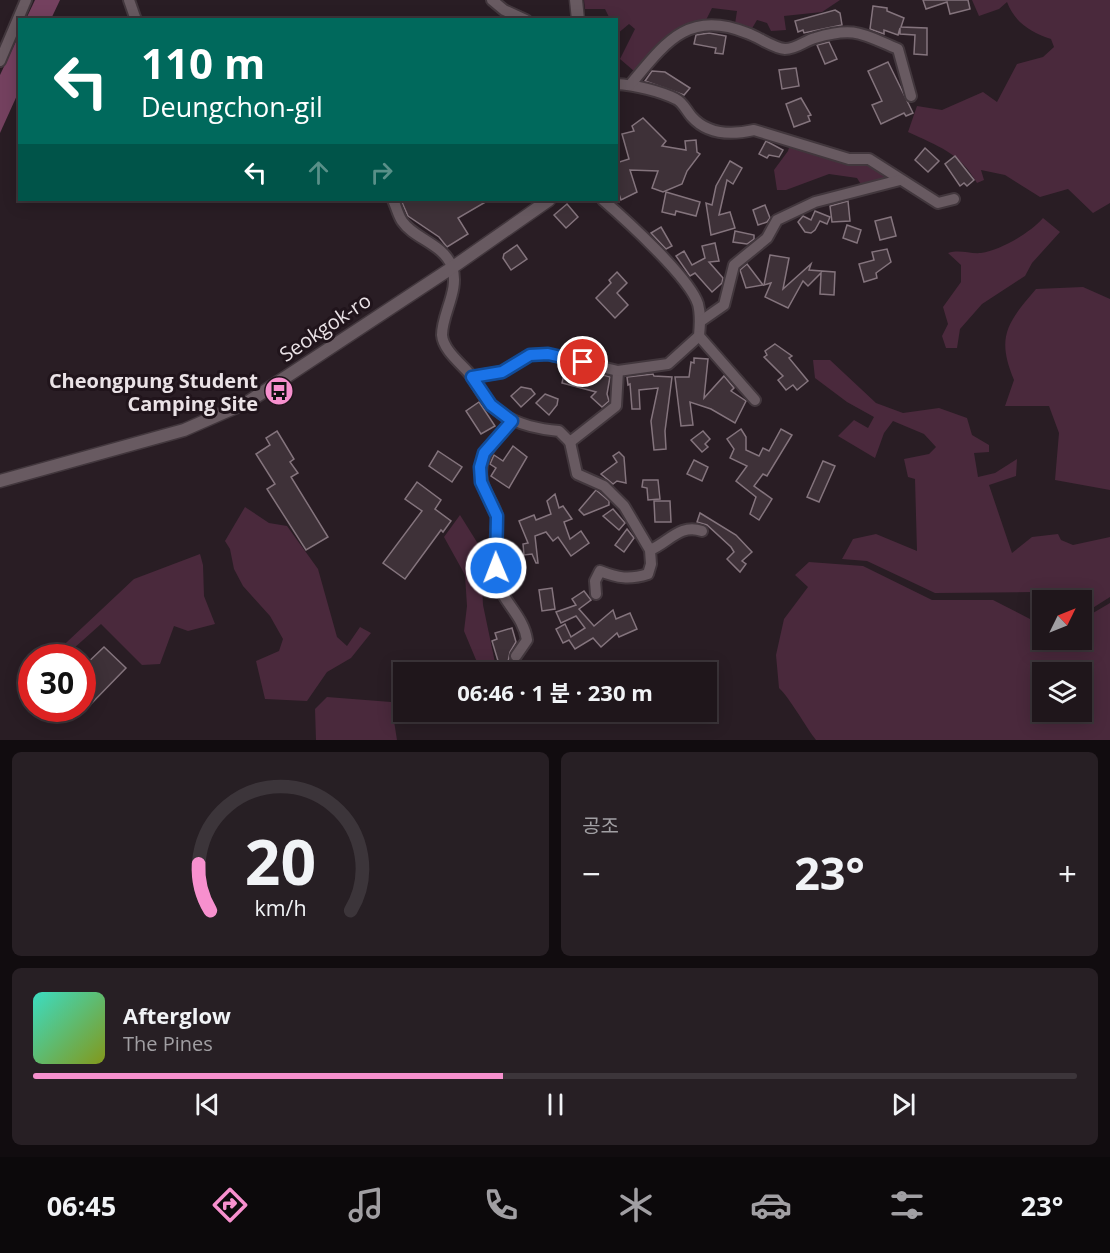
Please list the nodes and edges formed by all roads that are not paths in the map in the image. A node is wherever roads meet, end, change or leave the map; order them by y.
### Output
1 (26, 0) edge
2 (129, 0) edge
3 (492, 0) edge
4 (576, 0) edge
5 (18, 18) edge
6 (135, 18) edge
7 (522, 18) edge
8 (578, 18) edge
9 (18, 19) edge
10 (0, 61) edge
11 (618, 84) edge
12 (630, 85) junction
13 (911, 96) dead end
14 (900, 180) junction
15 (954, 199) dead end
16 (393, 201) edge
17 (548, 201) edge
18 (604, 201) edge
19 (453, 267) junction
20 (701, 321) junction
21 (699, 336) junction
22 (618, 371) junction
23 (472, 377) junction
24 (755, 400) dead end
25 (512, 421) junction
26 (570, 442) junction
27 (0, 481) edge
28 (702, 531) dead end
29 (650, 550) junction
30 (596, 594) dead end
31 (516, 656) dead end

1 - 5 street
2 - 6 street
3 - 7 street
4 - 8 street
9 - 10 street
11 - 12 street
12 - 13 street
12 - 14 street
14 - 15 street
14 - 20 street
16 - 19 street
17 - 19 street, Seokgok-ro
18 - 20 street
19 - 23 street
19 - 27 street, Seokgok-ro
20 - 21 street
21 - 22 street
21 - 24 street
22 - 23 street
22 - 26 street
23 - 25 street
25 - 26 street
25 - 31 street
26 - 29 street
28 - 29 street
29 - 30 street

